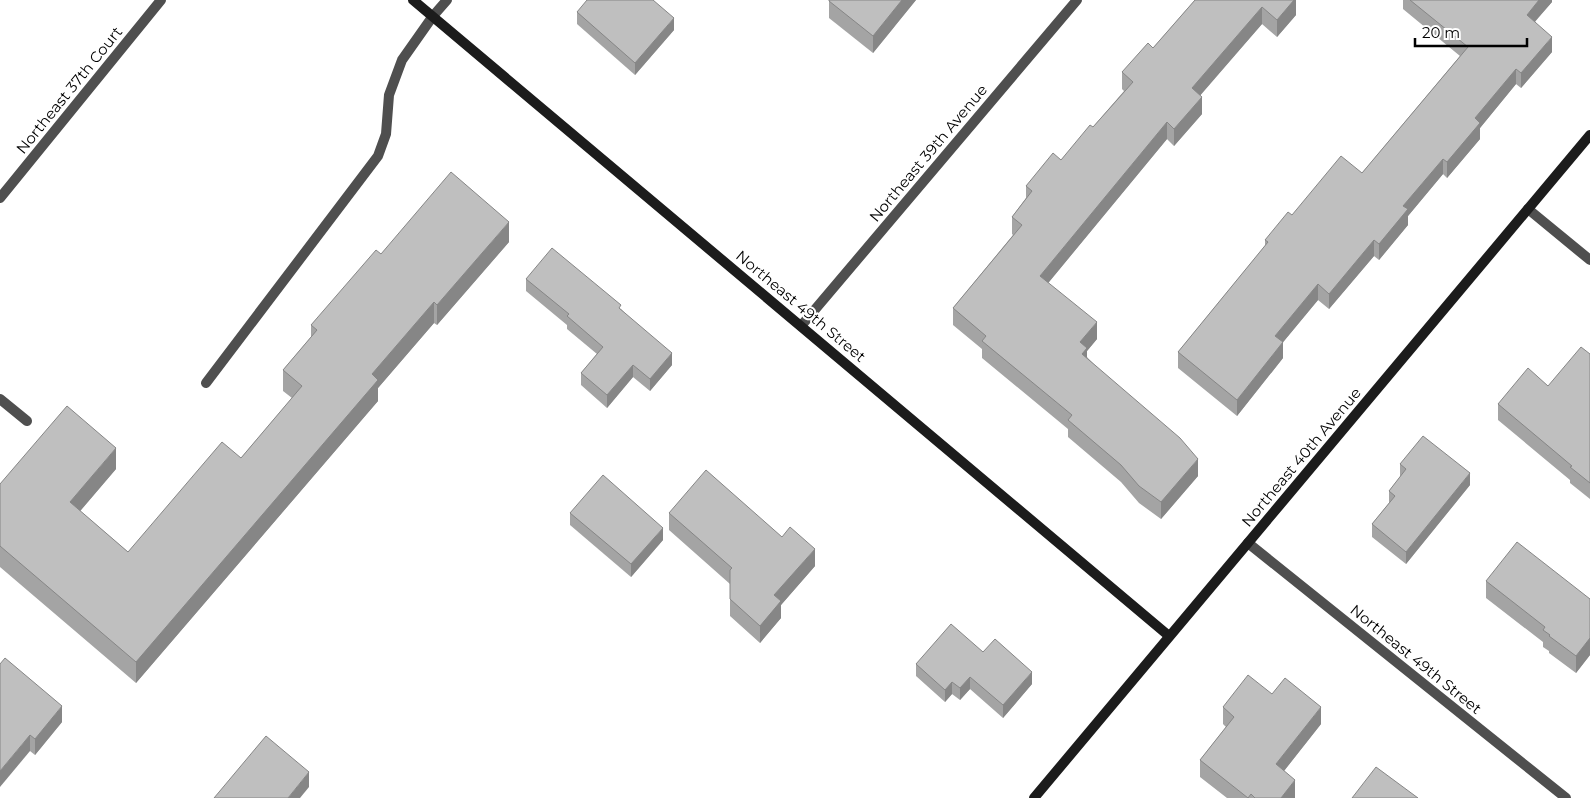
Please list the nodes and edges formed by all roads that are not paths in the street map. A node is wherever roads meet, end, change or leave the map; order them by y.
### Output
1 (160, 0) edge
2 (413, 0) edge
3 (447, 0) edge
4 (1077, 0) edge
5 (433, 16) junction
6 (1590, 135) edge
7 (0, 198) edge
8 (1528, 209) junction
9 (1590, 260) edge
10 (801, 326) junction
11 (206, 383) dead end
12 (0, 399) edge
13 (27, 421) dead end
14 (1248, 543) junction
15 (1169, 636) junction
16 (1034, 798) edge
17 (1566, 798) edge

1 - 7 street, Northeast 37th Court
2 - 5 street, Northeast 49th Street
3 - 5 street
4 - 10 street, Northeast 39th Avenue
5 - 10 street, Northeast 49th Street
5 - 11 street
6 - 8 street, Northeast 40th Avenue
8 - 9 street
8 - 14 street, Northeast 40th Avenue
10 - 15 street, Northeast 49th Street
12 - 13 street
14 - 15 street, Northeast 40th Avenue
14 - 17 street, Northeast 49th Street
15 - 16 street, Northeast 40th Avenue

